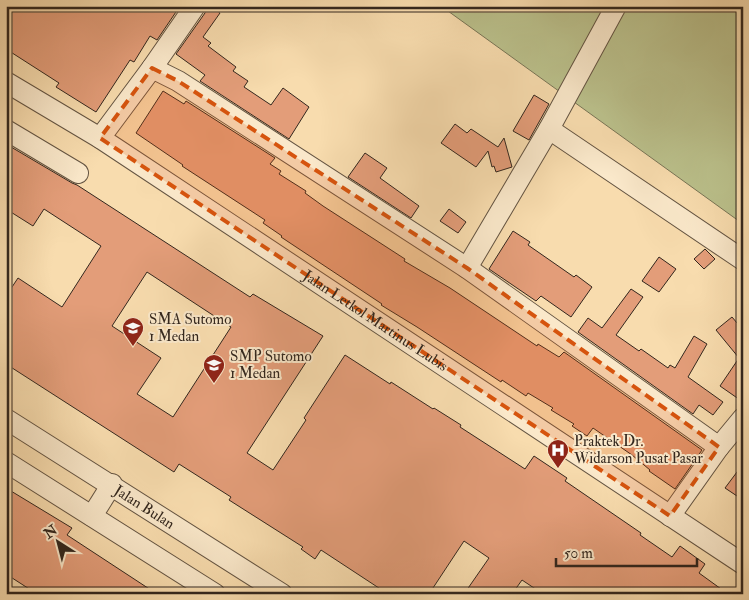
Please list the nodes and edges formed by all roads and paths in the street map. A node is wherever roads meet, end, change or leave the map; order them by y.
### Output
1 (616, 6) edge
2 (195, 7) edge
3 (152, 68) junction
4 (6, 82) edge
5 (549, 129) junction
6 (6, 130) edge
7 (100, 138) junction
8 (78, 173) dead end
9 (743, 260) edge
10 (467, 268) junction
11 (743, 418) edge
12 (6, 419) edge
13 (719, 447) junction
14 (6, 462) edge
15 (112, 484) junction
16 (92, 516) junction
17 (670, 516) junction
18 (743, 564) edge
19 (214, 594) edge
20 (282, 594) edge

1 - 5 street
2 - 3 street
3 - 7 street
3 - 10 street
4 - 7 street, Jalan Letkol Martinus Lubis
5 - 9 street
5 - 10 street
6 - 8 street
7 - 17 street, Jalan Letkol Martinus Lubis
10 - 13 street
11 - 13 street
12 - 15 street, Jalan Bulan
13 - 17 street
14 - 16 street
15 - 16 street
15 - 20 street, Jalan Bulan
16 - 19 street
17 - 18 street, Jalan Letkol Martinus Lubis

